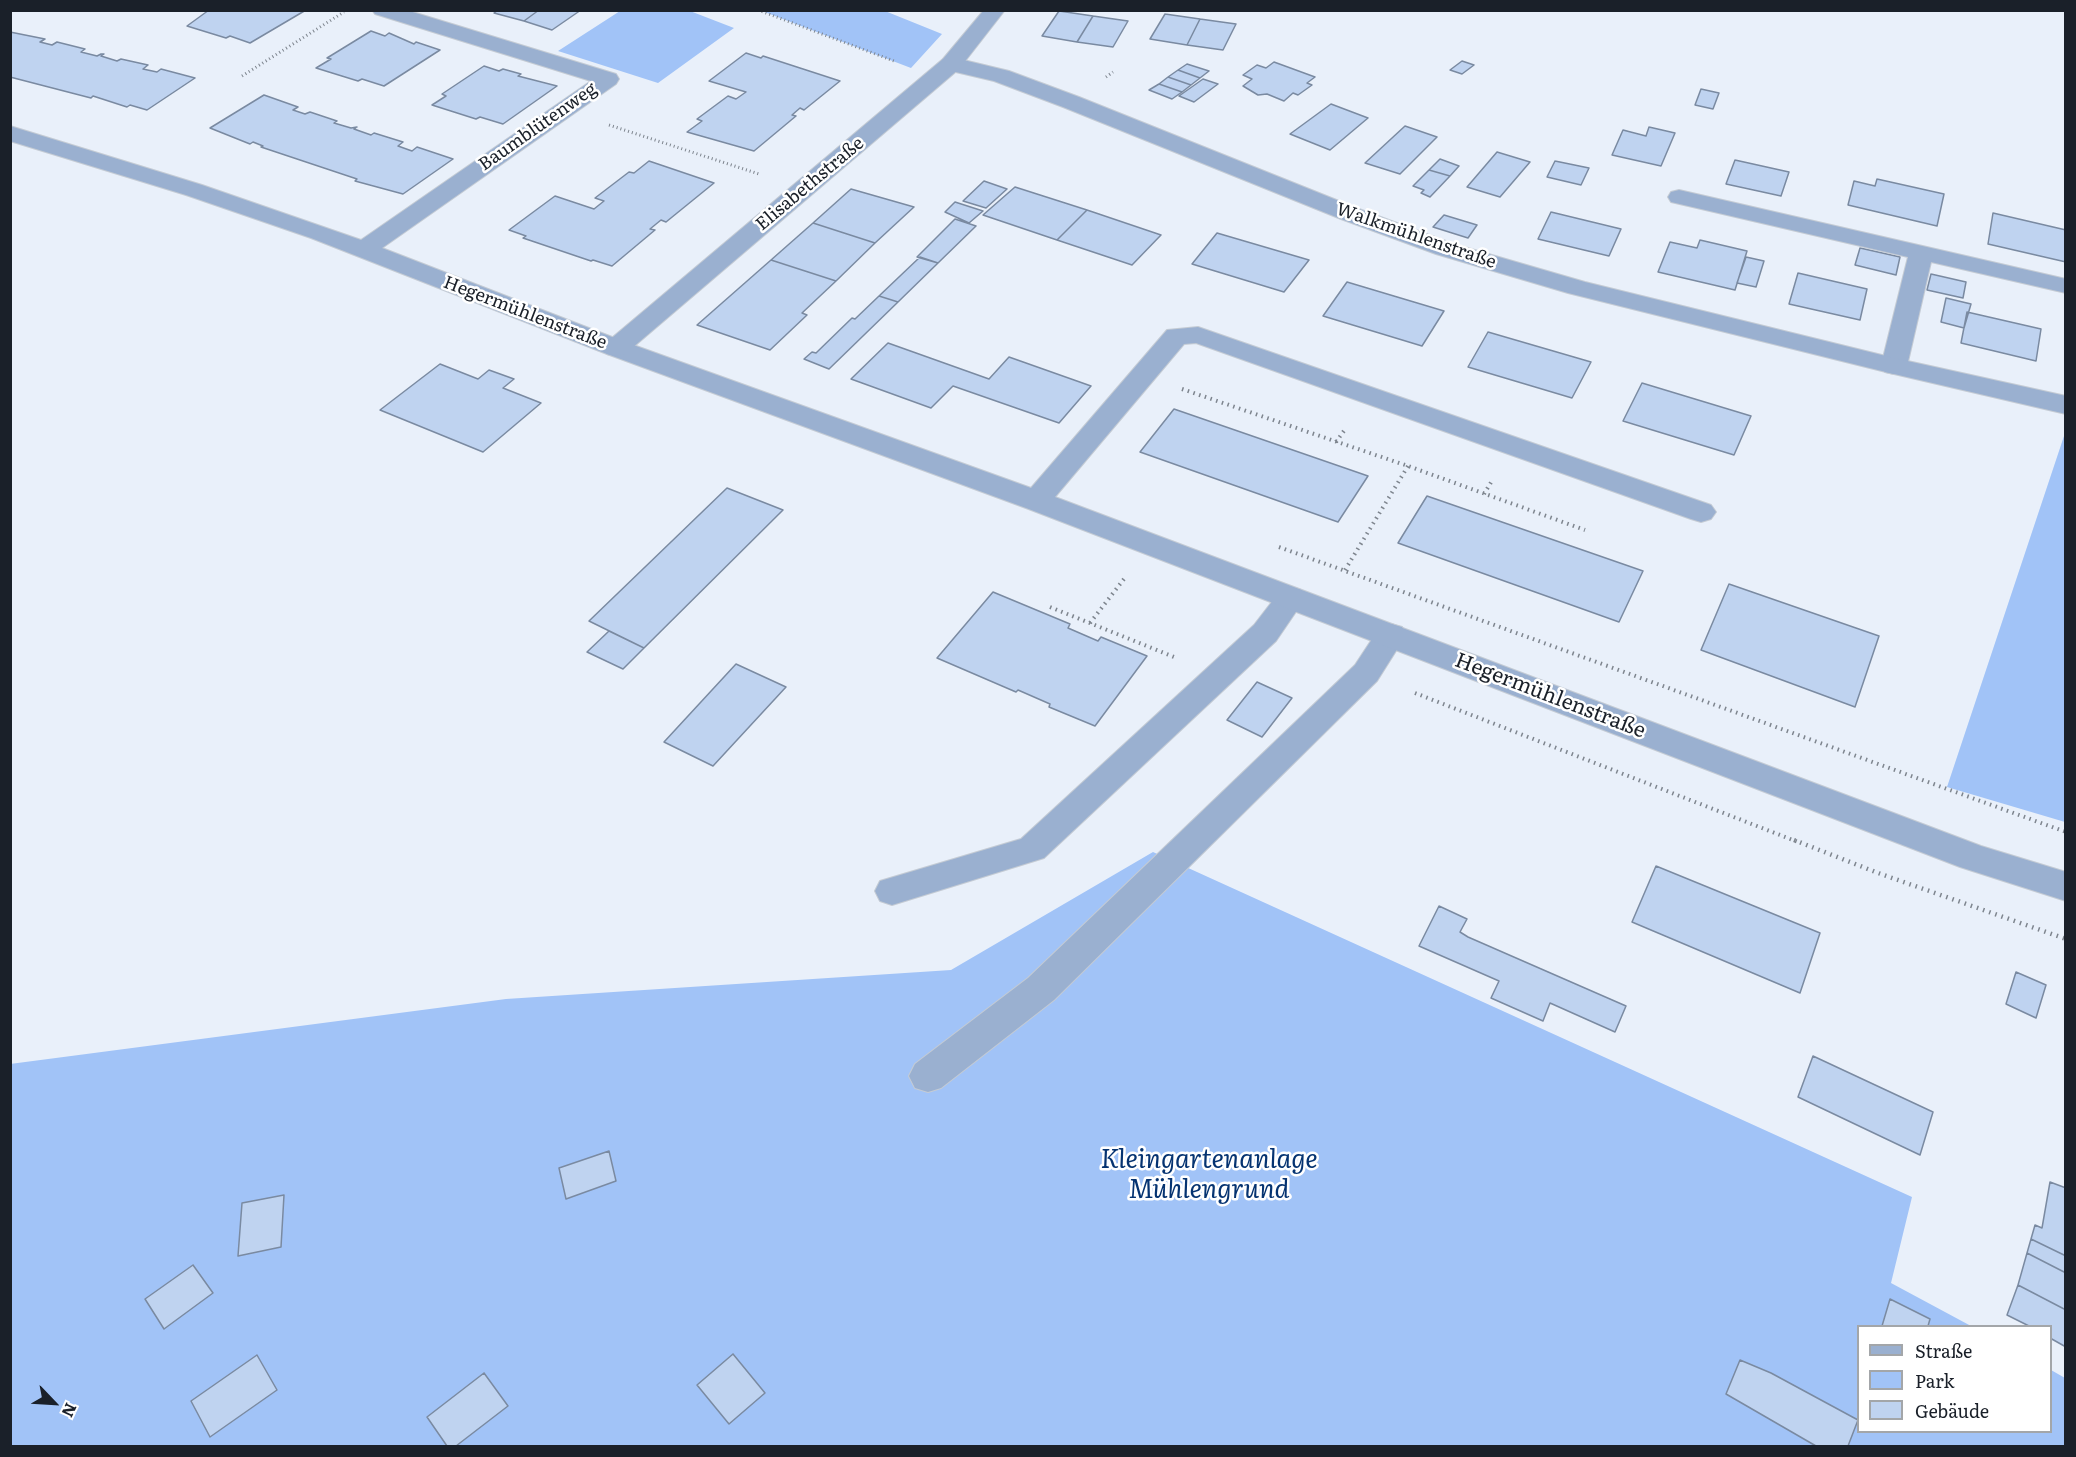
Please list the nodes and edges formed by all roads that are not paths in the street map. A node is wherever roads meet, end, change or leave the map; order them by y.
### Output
1 (382, 10) edge
2 (995, 10) edge
3 (944, 71) junction
4 (10, 133) edge
5 (1679, 197) dead end
6 (363, 250) junction
7 (1921, 252) junction
8 (2066, 286) edge
9 (616, 348) junction
10 (1894, 366) junction
11 (2066, 405) edge
12 (1036, 501) junction
13 (1701, 512) dead end
14 (1291, 597) junction
15 (1391, 635) junction
16 (2066, 887) edge
17 (892, 891) dead end
18 (928, 1076) dead end

1 - 6 street, Baumblütenweg
2 - 3 street, Elisabethstraße
3 - 9 street, Elisabethstraße
3 - 10 street, Walkmühlenstraße
4 - 6 street, Hegermühlenstraße
5 - 7 lane
6 - 9 street, Hegermühlenstraße
7 - 8 lane
7 - 10 lane
9 - 12 street, Hegermühlenstraße
10 - 11 street, Walkmühlenstraße
12 - 13 street
12 - 14 street, Hegermühlenstraße
14 - 15 street, Hegermühlenstraße
14 - 17 lane
15 - 16 street, Hegermühlenstraße
15 - 18 lane

